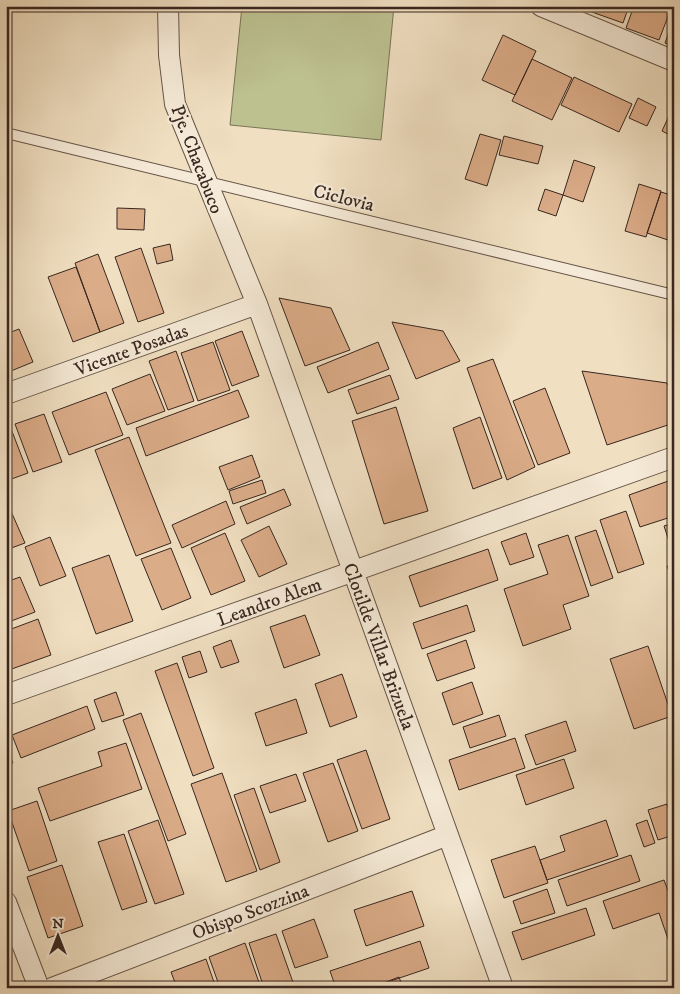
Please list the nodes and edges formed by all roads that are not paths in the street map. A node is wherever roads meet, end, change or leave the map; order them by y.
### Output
1 (168, 6) edge
2 (541, 6) edge
3 (674, 61) edge
4 (6, 133) edge
5 (206, 182) junction
6 (674, 295) edge
7 (257, 304) junction
8 (6, 394) edge
9 (674, 457) edge
10 (353, 571) junction
11 (6, 695) edge
12 (448, 835) junction
13 (6, 902) edge
14 (39, 988) edge
15 (52, 988) edge
16 (503, 988) edge

1 - 5 street, Pje. Chacabuco
2 - 3 street
4 - 5 lane, Ciclovia
5 - 6 lane, Ciclovia
5 - 7 street, Pje. Chacabuco
7 - 8 street, Vicente Posadas
7 - 10 street, Clotilde Villar Brizuela
9 - 10 street, Leandro Alem
10 - 11 street, Leandro Alem
10 - 12 street, Clotilde Villar Brizuela
12 - 15 street, Obispo Scozzina
12 - 16 street, Clotilde Villar Brizuela
13 - 14 street

